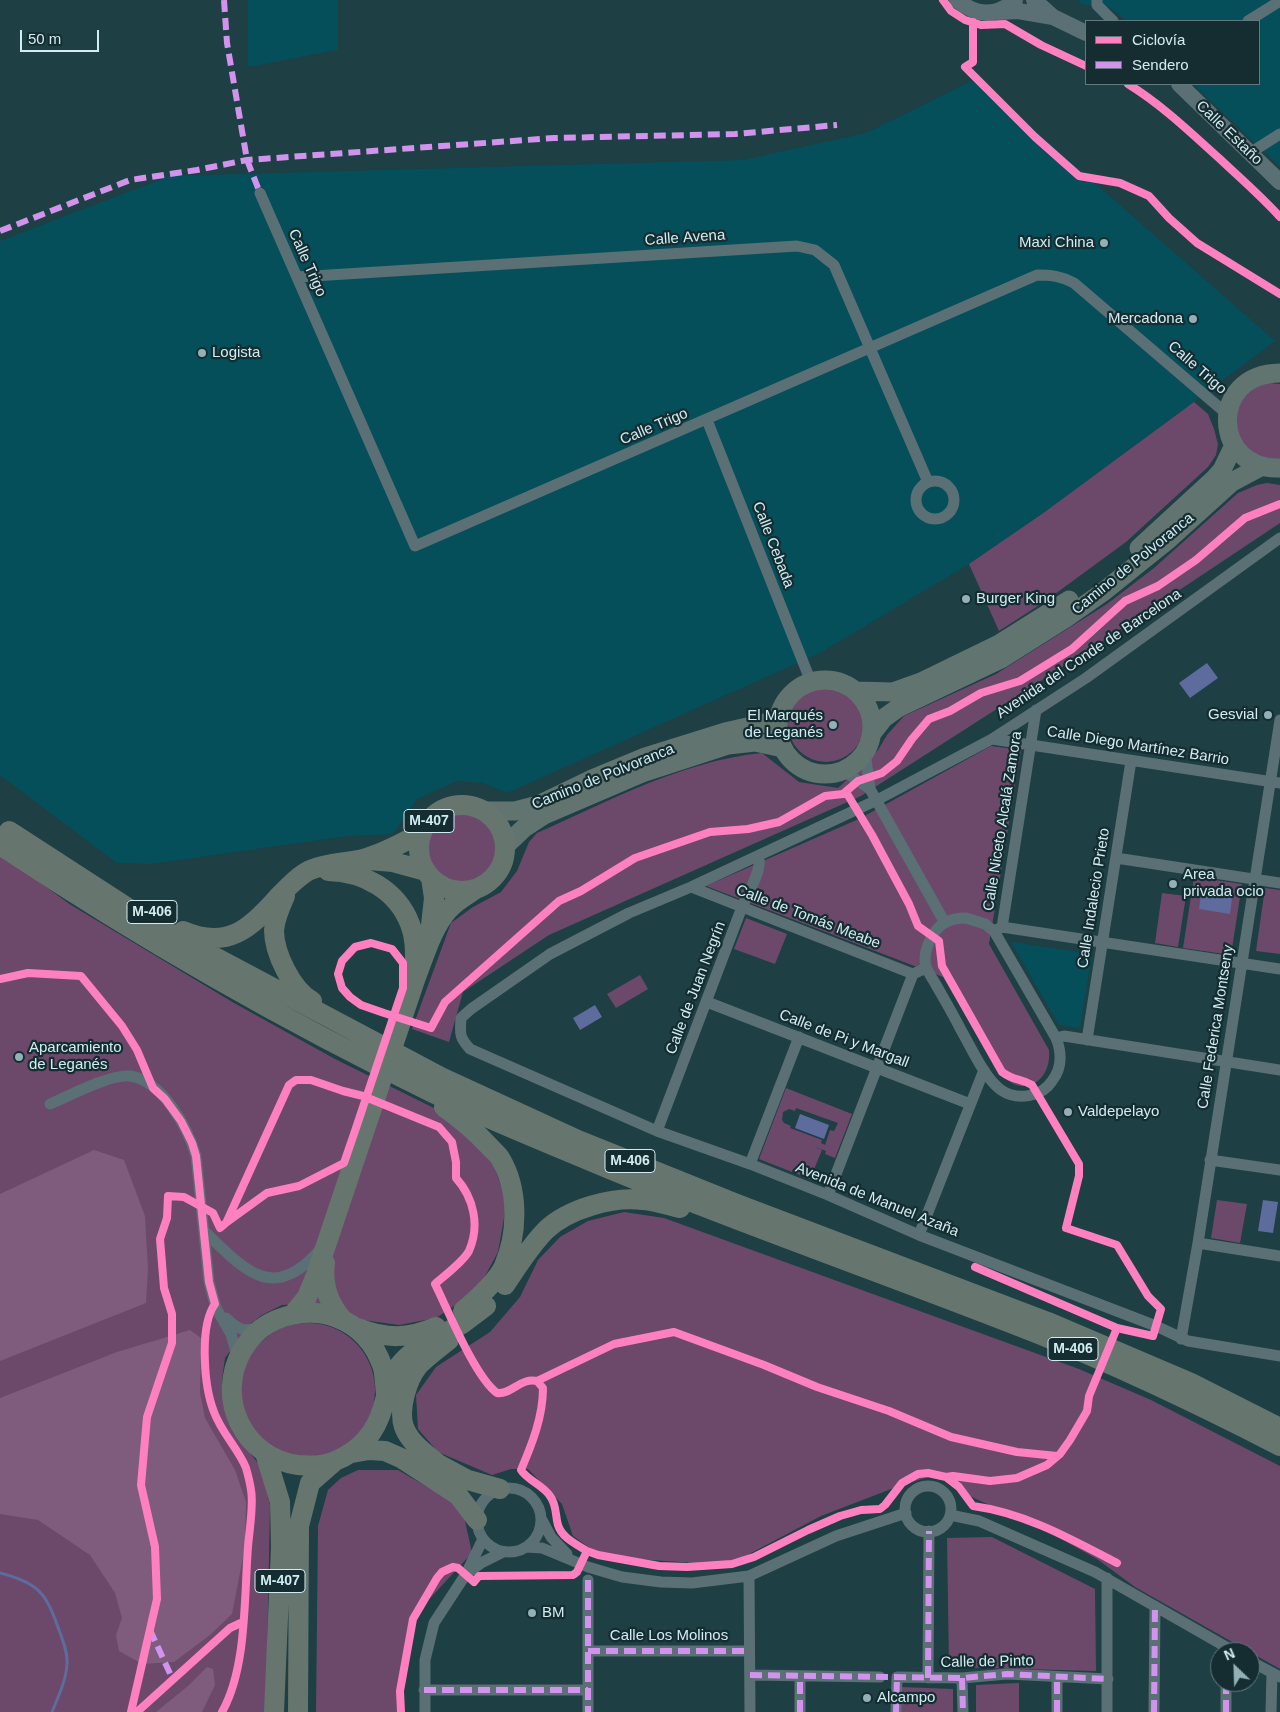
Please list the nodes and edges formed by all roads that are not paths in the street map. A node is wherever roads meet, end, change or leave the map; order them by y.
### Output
1 (957, 0) edge
2 (1015, 0) edge
3 (1034, 0) edge
4 (1097, 0) edge
5 (1280, 1) edge
6 (990, 13) junction
7 (1053, 17) junction
8 (1112, 20) edge
9 (1250, 20) edge
10 (1085, 33) edge
11 (1180, 85) edge
12 (1280, 134) edge
13 (1250, 153) junction
14 (1280, 182) edge
15 (260, 193) dead end
16 (297, 277) junction
17 (870, 348) junction
18 (1280, 373) edge
19 (1227, 414) junction
20 (708, 420) junction
21 (1234, 445) junction
22 (1271, 467) edge
23 (928, 482) dead end
24 (1280, 538) edge
25 (811, 682) junction
26 (856, 691) junction
27 (1036, 710) junction
28 (778, 720) junction
29 (1280, 720) edge
30 (873, 732) junction
31 (992, 739) junction
32 (1030, 745) junction
33 (783, 748) junction
34 (866, 752) junction
35 (1131, 761) junction
36 (844, 771) junction
37 (1275, 783) edge
38 (870, 789) junction
39 (877, 800) junction
40 (485, 811) junction
41 (422, 832) junction
42 (3, 834) edge
43 (506, 846) junction
44 (758, 856) junction
45 (1116, 858) junction
46 (362, 859) junction
47 (310, 870) junction
48 (428, 874) junction
49 (1255, 880) junction
50 (1280, 883) edge
51 (289, 885) junction
52 (692, 887) junction
53 (476, 889) junction
54 (742, 907) junction
55 (945, 923) junction
56 (998, 929) junction
57 (1102, 942) junction
58 (428, 946) junction
59 (1241, 964) junction
60 (926, 968) junction
61 (1280, 970) edge
62 (913, 974) junction
63 (413, 987) junction
64 (707, 1002) junction
65 (296, 1022) junction
66 (799, 1037) junction
67 (1056, 1038) junction
68 (1087, 1040) junction
69 (470, 1049) joint
70 (1226, 1062) junction
71 (878, 1068) junction
72 (984, 1070) junction
73 (1280, 1070) edge
74 (441, 1077) junction
75 (50, 1104) dead end
76 (970, 1104) junction
77 (657, 1130) junction
78 (1210, 1160) junction
79 (750, 1164) junction
80 (1280, 1170) edge
81 (828, 1195) junction
82 (733, 1219) junction
83 (204, 1231) junction
84 (919, 1235) junction
85 (328, 1237) junction
86 (1198, 1243) junction
87 (1280, 1256) edge
88 (486, 1306) junction
89 (216, 1308) junction
90 (294, 1313) junction
91 (349, 1323) junction
92 (264, 1326) junction
93 (1181, 1339) junction
94 (1280, 1356) edge
95 (236, 1362) junction
96 (385, 1400) junction
97 (1280, 1428) edge
98 (1280, 1446) edge
99 (265, 1453) junction
100 (352, 1453) junction
101 (334, 1462) junction
102 (438, 1464) junction
103 (500, 1489) junction
104 (906, 1513) junction
105 (950, 1515) junction
106 (541, 1518) junction
107 (477, 1520) junction
108 (929, 1531) junction
109 (483, 1539) junction
110 (526, 1547) junction
111 (503, 1552) junction
112 (581, 1564) junction
113 (466, 1574) junction
114 (749, 1576) junction
115 (1107, 1578) junction
116 (588, 1580) dead end
117 (1155, 1606) junction
118 (1216, 1642) edge
119 (588, 1651) junction
120 (749, 1651) junction
121 (1260, 1666) edge
122 (750, 1675) junction
123 (1276, 1675) edge
124 (800, 1677) junction
125 (880, 1677) dead end
126 (1057, 1677) junction
127 (928, 1678) junction
128 (962, 1678) junction
129 (1108, 1679) junction
130 (424, 1690) junction
131 (588, 1690) junction
132 (1226, 1692) edge
133 (274, 1712) edge
134 (298, 1712) edge
135 (425, 1712) edge
136 (588, 1712) edge
137 (750, 1712) edge
138 (800, 1712) edge
139 (896, 1712) edge
140 (963, 1712) edge
141 (1057, 1712) edge
142 (1107, 1712) edge
143 (1154, 1712) edge
144 (1226, 1712) edge
145 (1271, 1712) edge

1 - 6 main road
2 - 6 main road
3 - 7 main road
4 - 8 street
5 - 9 street
6 - 7 main road
7 - 10 main road
11 - 13 main road, Calle Estaño
12 - 13 street
13 - 14 main road, Calle Estaño
15 - 16 street, Calle Trigo
16 - 17 street, Calle Avena
16 - 20 street, Calle Trigo
17 - 19 street, Calle Trigo
17 - 20 street, Calle Trigo
17 - 23 street, Calle Avena
18 - 19 main road
19 - 21 main road
20 - 25 street, Calle Cebada
21 - 22 main road
21 - 26 main road, Camino de Polvoranca
22 - 30 main road, Camino de Polvoranca
24 - 27 street, Avenida del Conde de Barcelona
25 - 26 main road
25 - 28 main road
26 - 30 main road
27 - 31 street, Avenida del Conde de Barcelona
27 - 32 street, Calle Niceto Alcalá Zamora
28 - 33 main road
28 - 40 main road, Camino de Polvoranca
29 - 37 street, Calle Federica Montseny
30 - 34 main road
31 - 32 street, Calle Diego Martínez Barrio
31 - 39 street, Avenida del Conde de Barcelona
32 - 35 street, Calle Diego Martínez Barrio
32 - 56 street, Calle Niceto Alcalá Zamora
33 - 36 main road
33 - 43 main road, Camino de Polvoranca
34 - 36 main road
34 - 38 street
35 - 37 street, Calle Diego Martínez Barrio
35 - 45 street, Calle Indalecio Prieto
36 - 38 street
37 - 49 street, Calle Federica Montseny
38 - 39 street
39 - 44 street, Avenida del Conde de Barcelona
39 - 55 street
40 - 41 highway, M-407
40 - 43 highway
41 - 46 highway, M-406
41 - 48 highway, M-407
42 - 51 highway, M-406
42 - 65 highway, M-406
42 - 74 highway, M-406
43 - 53 highway, M-407
44 - 52 street, Avenida del Conde de Barcelona
44 - 54 street, Calle de Juan Negrín
45 - 49 street
45 - 57 street, Calle Indalecio Prieto
46 - 47 highway, M-406
46 - 48 highway, M-406
47 - 51 highway, M-406
47 - 63 highway
48 - 53 highway
48 - 58 highway, M-407
49 - 50 street
49 - 59 street, Calle Federica Montseny
51 - 74 highway, M-406
52 - 54 street, Calle de Tomás Meabe
52 - 69 street, Avenida del Conde de Barcelona
53 - 58 highway, M-407
54 - 62 street, Calle de Tomás Meabe
54 - 64 street, Calle de Juan Negrín
55 - 56 street
55 - 60 street
56 - 57 street
56 - 67 street
57 - 59 street
57 - 68 street, Calle Indalecio Prieto
58 - 63 highway, M-407
59 - 61 street
59 - 70 street, Calle Federica Montseny
60 - 62 street
60 - 72 street
62 - 71 street
63 - 85 highway, M-407
64 - 66 street, Calle de Pi y Margall
64 - 77 street, Calle de Juan Negrín
65 - 82 highway, M-406
65 - 91 highway, M-406
66 - 71 street, Calle de Pi y Margall
66 - 79 street
67 - 68 street
67 - 72 street
68 - 70 street
69 - 77 street, Avenida de Manuel Azaña
70 - 73 street
70 - 78 street, Calle Federica Montseny
71 - 76 street, Calle de Pi y Margall
71 - 81 street
72 - 76 street
74 - 97 highway, M-406
75 - 83 street
76 - 84 street
77 - 79 street, Avenida de Manuel Azaña
78 - 80 street
78 - 86 street, Calle Federica Montseny
79 - 81 street, Avenida de Manuel Azaña
81 - 84 street, Avenida de Manuel Azaña
82 - 88 highway, M-406
82 - 98 highway, M-406
83 - 85 street
83 - 89 street
84 - 93 street, Avenida de Manuel Azaña
85 - 90 highway, M-407
85 - 91 highway, M-407
86 - 87 street
86 - 93 street, Calle Federica Montseny
88 - 96 highway, M-406
88 - 102 highway, M-406
89 - 92 street
89 - 95 street
90 - 91 highway, M-407
90 - 92 highway, M-407
91 - 96 highway, M-407
92 - 95 highway, M-407
93 - 94 street, Avenida de Manuel Azaña
95 - 99 highway, M-407
96 - 100 highway, M-407
96 - 102 highway
99 - 101 highway, M-407
99 - 133 highway, M-407
100 - 101 highway, M-407
100 - 107 highway
101 - 134 highway, M-407
102 - 103 highway
103 - 106 street
103 - 107 street
104 - 105 street
104 - 108 street
104 - 114 street
105 - 108 street
105 - 115 street
106 - 110 street
106 - 112 street
107 - 109 street
108 - 127 street
109 - 111 street
109 - 113 street
110 - 111 street
110 - 112 street
111 - 113 street
112 - 114 street
113 - 130 street
114 - 120 street
115 - 117 street
115 - 129 street
116 - 119 street
117 - 118 street
117 - 143 street
119 - 120 street, Calle Los Molinos
119 - 131 street
120 - 122 street
121 - 123 street
122 - 124 street
122 - 137 street
123 - 145 street
124 - 125 street
124 - 138 street
126 - 128 street, Calle de Pinto
126 - 129 street, Calle de Pinto
126 - 141 street
127 - 128 street, Calle de Pinto
127 - 139 street, Calle de Pinto
128 - 140 street
129 - 142 street
130 - 131 street
130 - 135 street
131 - 136 street
132 - 144 street

